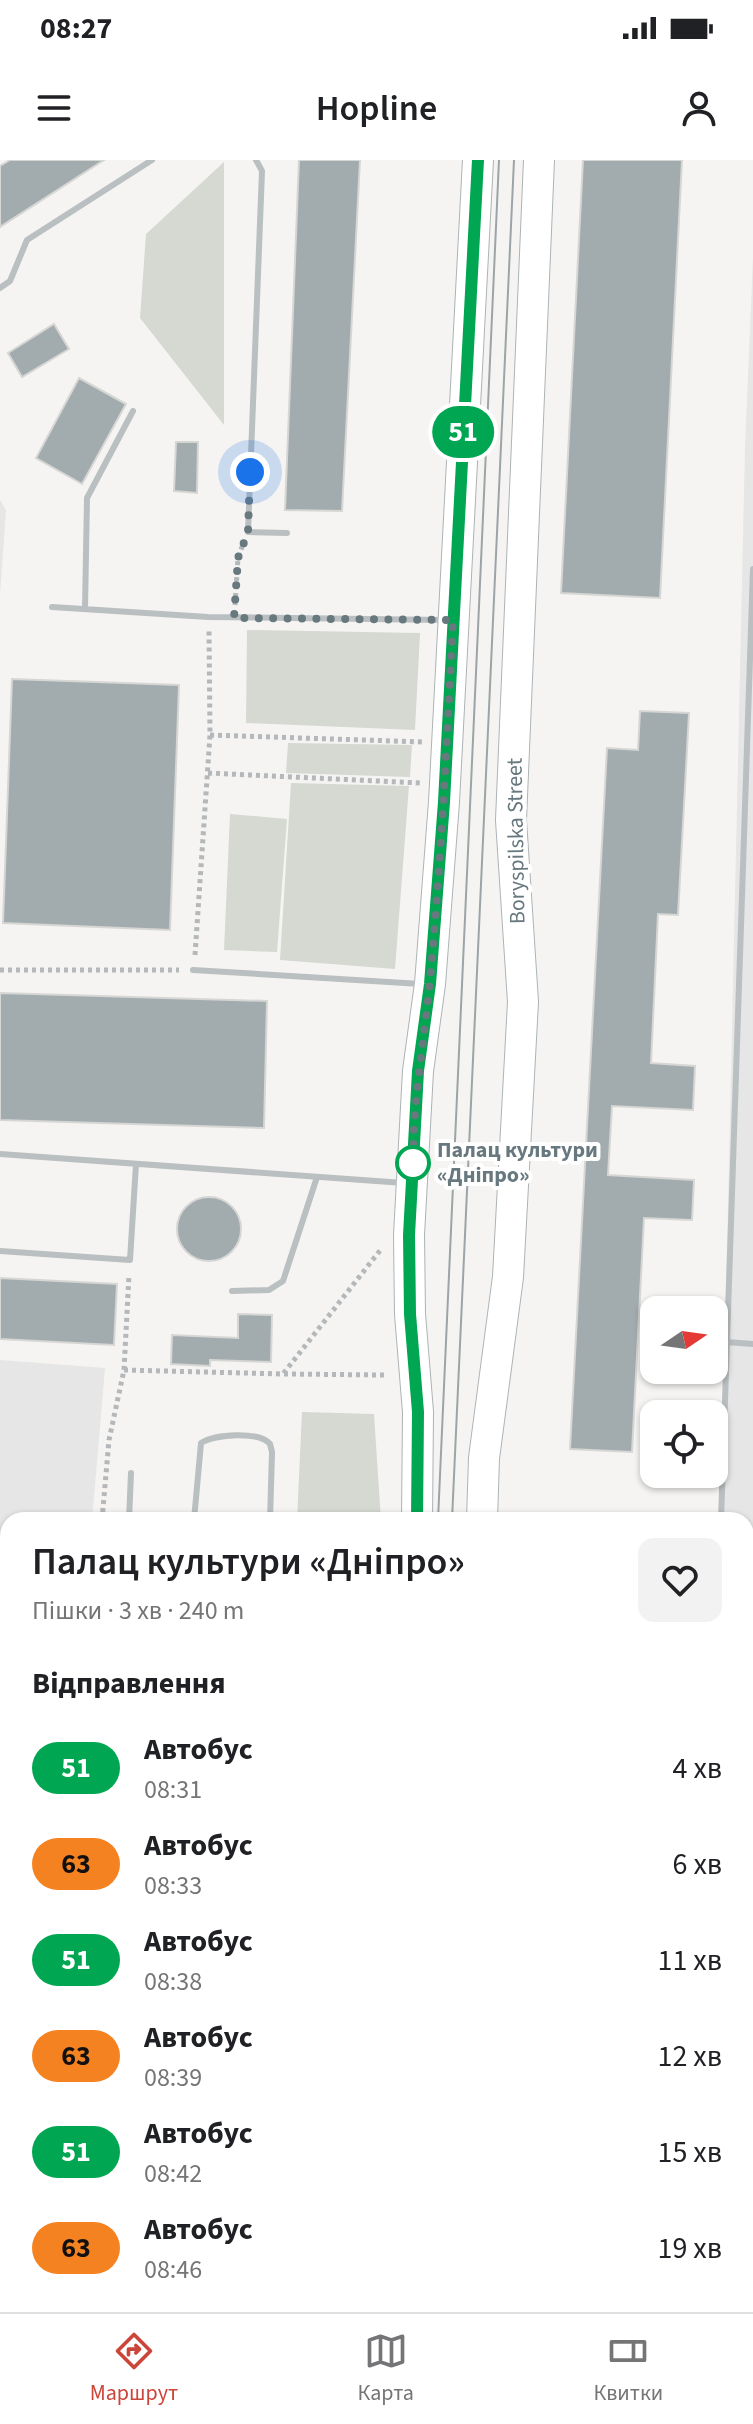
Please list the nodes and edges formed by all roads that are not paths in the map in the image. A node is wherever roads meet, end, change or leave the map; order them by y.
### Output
1 (152, 160) edge
2 (256, 160) edge
3 (478, 160) edge
4 (539, 160) edge
5 (0, 288) edge
6 (133, 411) dead end
7 (287, 533) dead end
8 (753, 569) edge
9 (52, 607) dead end
10 (85, 609) junction
11 (453, 620) junction
12 (193, 970) road end
13 (430, 984) junction
14 (0, 1154) edge
15 (136, 1164) junction
16 (317, 1177) junction
17 (411, 1184) junction
18 (0, 1251) edge
19 (232, 1291) dead end
20 (728, 1296) edge
21 (728, 1342) edge
22 (753, 1344) edge
23 (725, 1384) edge
24 (131, 1473) dead end
25 (129, 1512) edge
26 (195, 1512) edge
27 (270, 1512) edge
28 (417, 1512) edge
29 (482, 1512) edge
30 (721, 1512) edge

1 - 5 lane
2 - 7 lane
3 - 11 main road
4 - 29 main road, Boryspilska Street
6 - 10 lane
8 - 20 lane
9 - 10 lane
10 - 11 lane
11 - 13 main road
12 - 13 lane
13 - 17 main road
14 - 15 lane
15 - 16 lane
15 - 18 lane
16 - 17 lane
16 - 19 lane
17 - 28 main road
21 - 22 lane
23 - 30 lane
24 - 25 lane
26 - 27 lane

